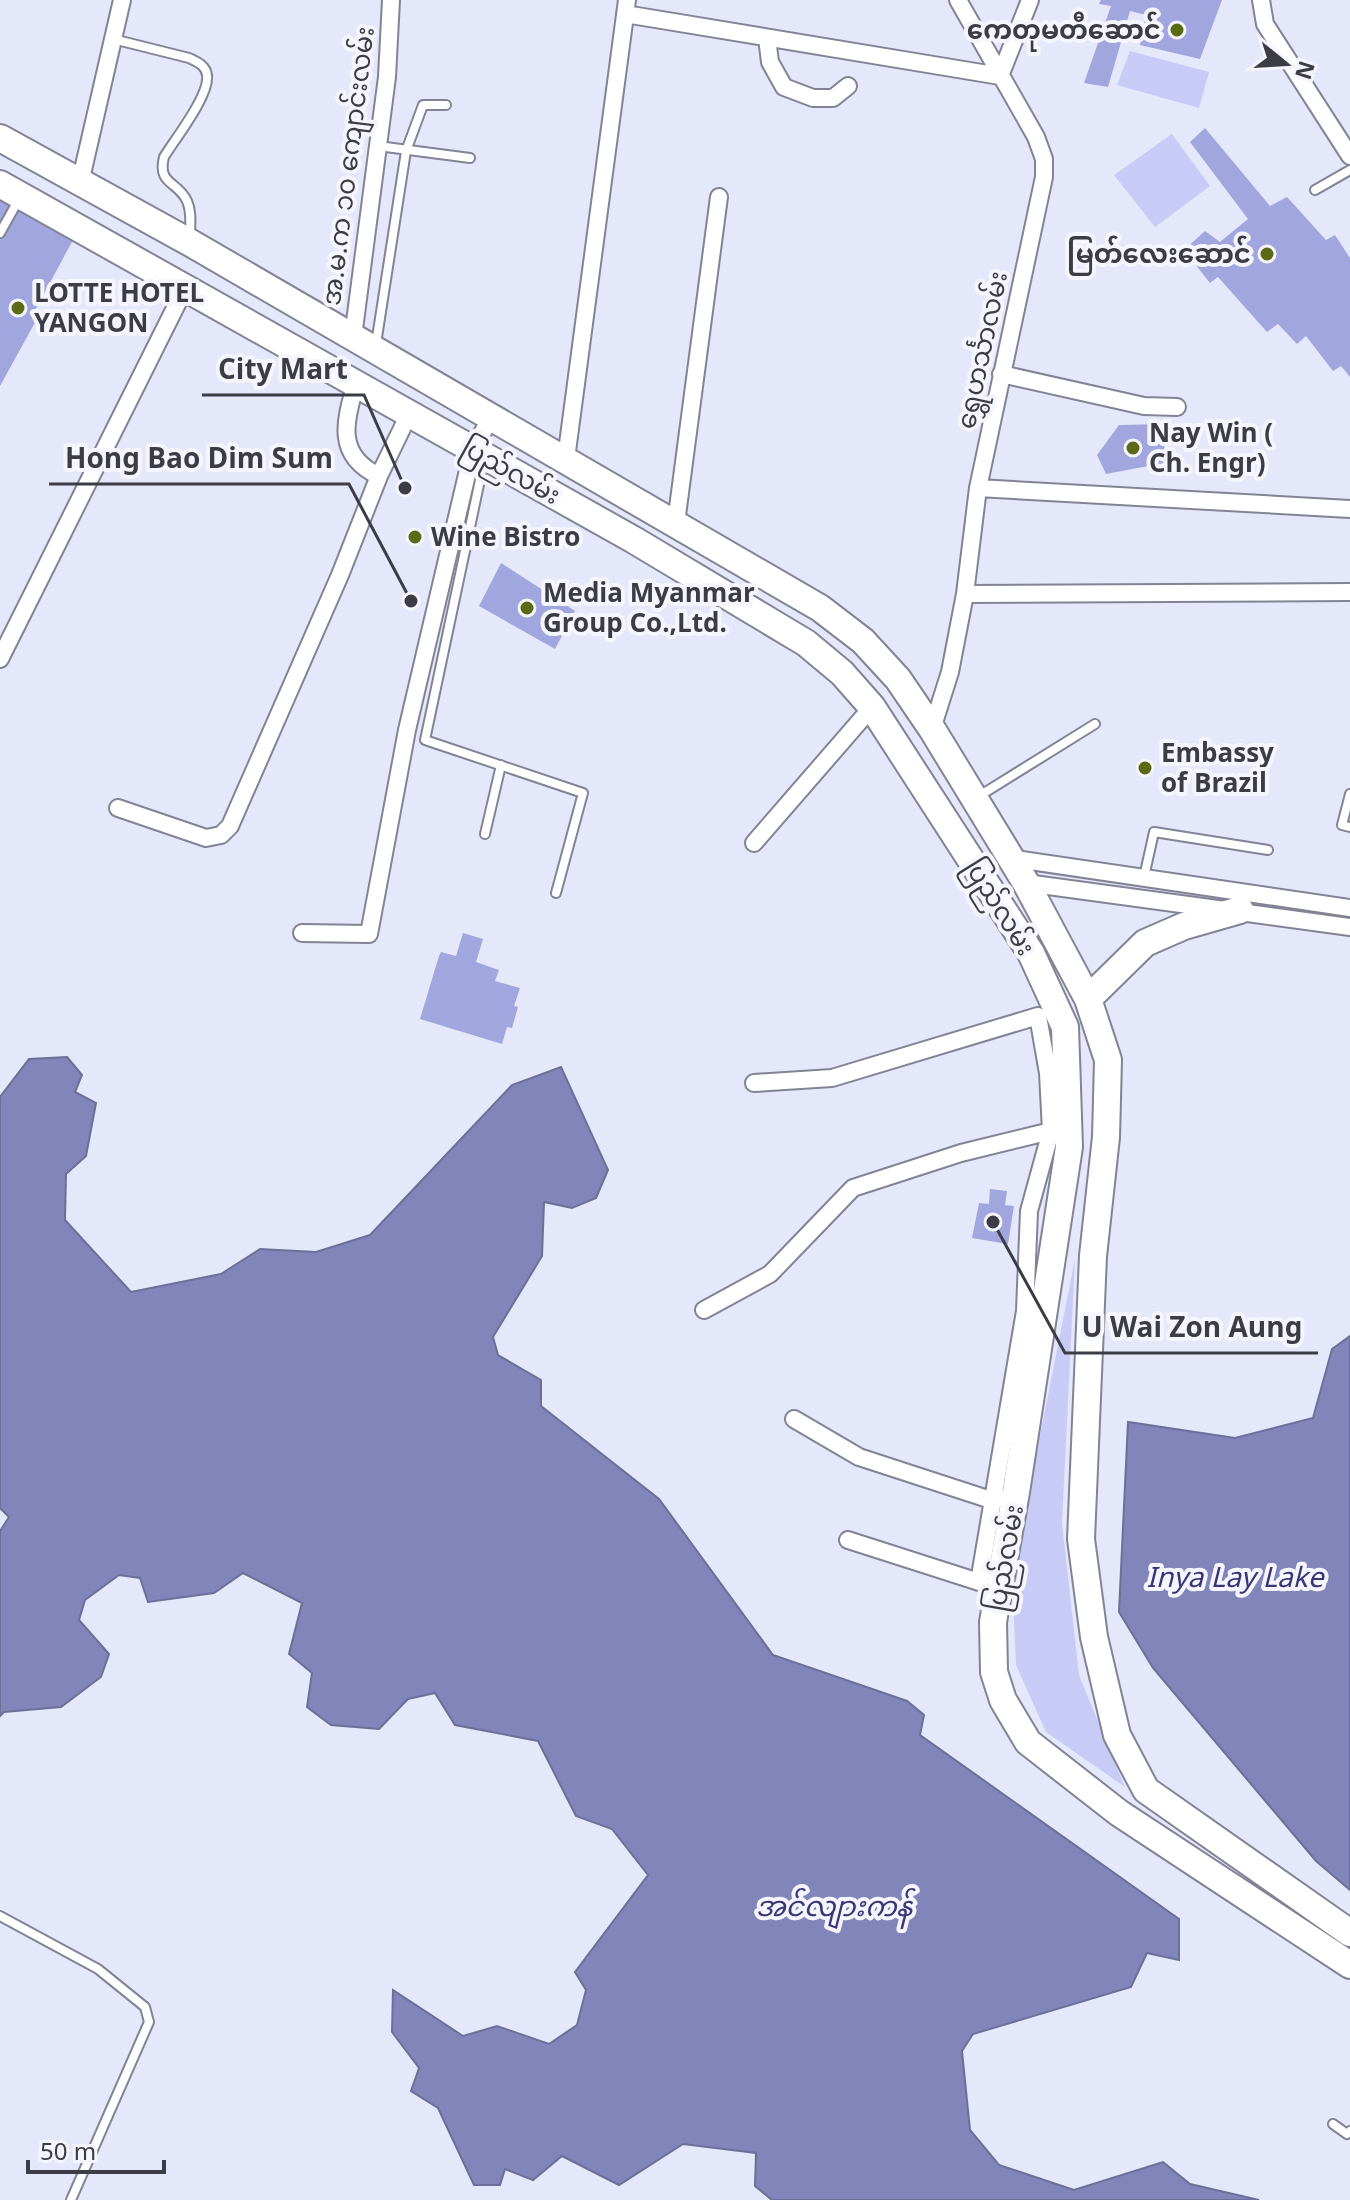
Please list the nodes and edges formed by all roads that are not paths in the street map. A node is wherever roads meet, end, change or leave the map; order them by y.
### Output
1 (122, 0) edge
2 (391, 0) edge
3 (958, 0) edge
4 (1030, 0) edge
5 (1261, 0) edge
6 (626, 7) edge
7 (767, 38) junction
8 (113, 39) junction
9 (1000, 76) junction
10 (848, 86) dead end
11 (446, 105) dead end
12 (0, 138) edge
13 (378, 146) junction
14 (406, 151) junction
15 (1350, 156) edge
16 (470, 158) dead end
17 (1350, 170) edge
18 (80, 183) junction
19 (10, 190) edge
20 (1315, 190) dead end
21 (719, 197) dead end
22 (0, 233) edge
23 (189, 242) junction
24 (185, 288) junction
25 (364, 344) junction
26 (1001, 374) junction
27 (344, 377) junction
28 (1177, 407) dead end
29 (409, 414) junction
30 (492, 416) junction
31 (479, 453) junction
32 (566, 459) junction
33 (379, 476) junction
34 (978, 488) junction
35 (1350, 509) edge
36 (676, 523) junction
37 (1350, 592) edge
38 (965, 594) junction
39 (0, 659) edge
40 (872, 707) junction
41 (1095, 724) dead end
42 (932, 729) junction
43 (501, 765) junction
44 (1350, 794) edge
45 (974, 799) junction
46 (118, 808) dead end
47 (1350, 827) edge
48 (485, 834) dead end
49 (754, 843) dead end
50 (1268, 850) dead end
51 (1009, 858) junction
52 (1144, 877) junction
53 (1026, 883) junction
54 (556, 893) dead end
55 (997, 900) junction
56 (1350, 908) edge
57 (1240, 910) junction
58 (1350, 927) edge
59 (302, 933) dead end
60 (1088, 999) junction
61 (754, 1083) dead end
62 (1051, 1131) junction
63 (704, 1310) dead end
64 (794, 1419) dead end
65 (1016, 1492) junction
66 (991, 1500) junction
67 (848, 1540) dead end
68 (0, 1916) edge
69 (1350, 1933) edge
70 (1350, 1965) edge
71 (1333, 2124) dead end
72 (1350, 2131) edge
73 (71, 2200) edge

1 - 8 street
2 - 13 street, အ.မ.က ၁၀ ကျောင်းလမ်း
3 - 9 street, ရွှေဟင်္သာလမ်း
4 - 9 street
5 - 15 street
6 - 7 street
6 - 32 street
7 - 9 street
7 - 10 street
8 - 18 street
8 - 23 lane
9 - 26 street, ရွှေဟင်္သာလမ်း
11 - 14 lane
12 - 18 highway, ပြည်လမ်း
13 - 14 lane
13 - 25 street, အ.မ.က ၁၀ ကျောင်းလမ်း
14 - 16 lane
14 - 25 lane
17 - 20 lane
18 - 23 highway, ပြည်လမ်း
19 - 22 lane
19 - 24 highway, ပြည်လမ်း
21 - 36 street
23 - 25 highway, ပြည်လမ်း
24 - 27 highway, ပြည်လမ်း
24 - 39 street
25 - 27 highway
25 - 30 highway, ပြည်လမ်း
26 - 28 street
26 - 34 street, ရွှေဟင်္သာလမ်း
27 - 29 highway, ပြည်လမ်း
27 - 33 street
29 - 31 highway, ပြည်လမ်း
29 - 33 street
30 - 31 street
30 - 32 highway, ပြည်လမ်း
31 - 40 highway, ပြည်လမ်း
31 - 43 lane
31 - 59 street
32 - 36 highway, ပြည်လမ်း
33 - 46 street
34 - 35 street
34 - 38 street, ရွှေဟင်္သာလမ်း
36 - 42 highway, ပြည်လမ်း
37 - 38 street
38 - 42 street, ရွှေဟင်္သာလမ်း
40 - 49 street
40 - 55 highway, ပြည်လမ်း
41 - 45 lane
42 - 45 highway, ပြည်လမ်း
43 - 48 lane
43 - 54 lane
44 - 47 lane
45 - 51 highway, ပြည်လမ်း
50 - 52 lane
51 - 52 street
51 - 53 highway, ပြည်လမ်း
52 - 56 street
53 - 55 highway
53 - 57 street
53 - 60 highway, ပြည်လမ်း
55 - 65 highway, ပြည်လမ်း
57 - 58 street
57 - 60 highway
60 - 69 highway, ပြည်လမ်း
61 - 62 street
62 - 63 street
62 - 66 street
64 - 66 street
65 - 66 street
65 - 70 highway, ပြည်လမ်း
66 - 67 street
68 - 73 lane
71 - 72 lane

